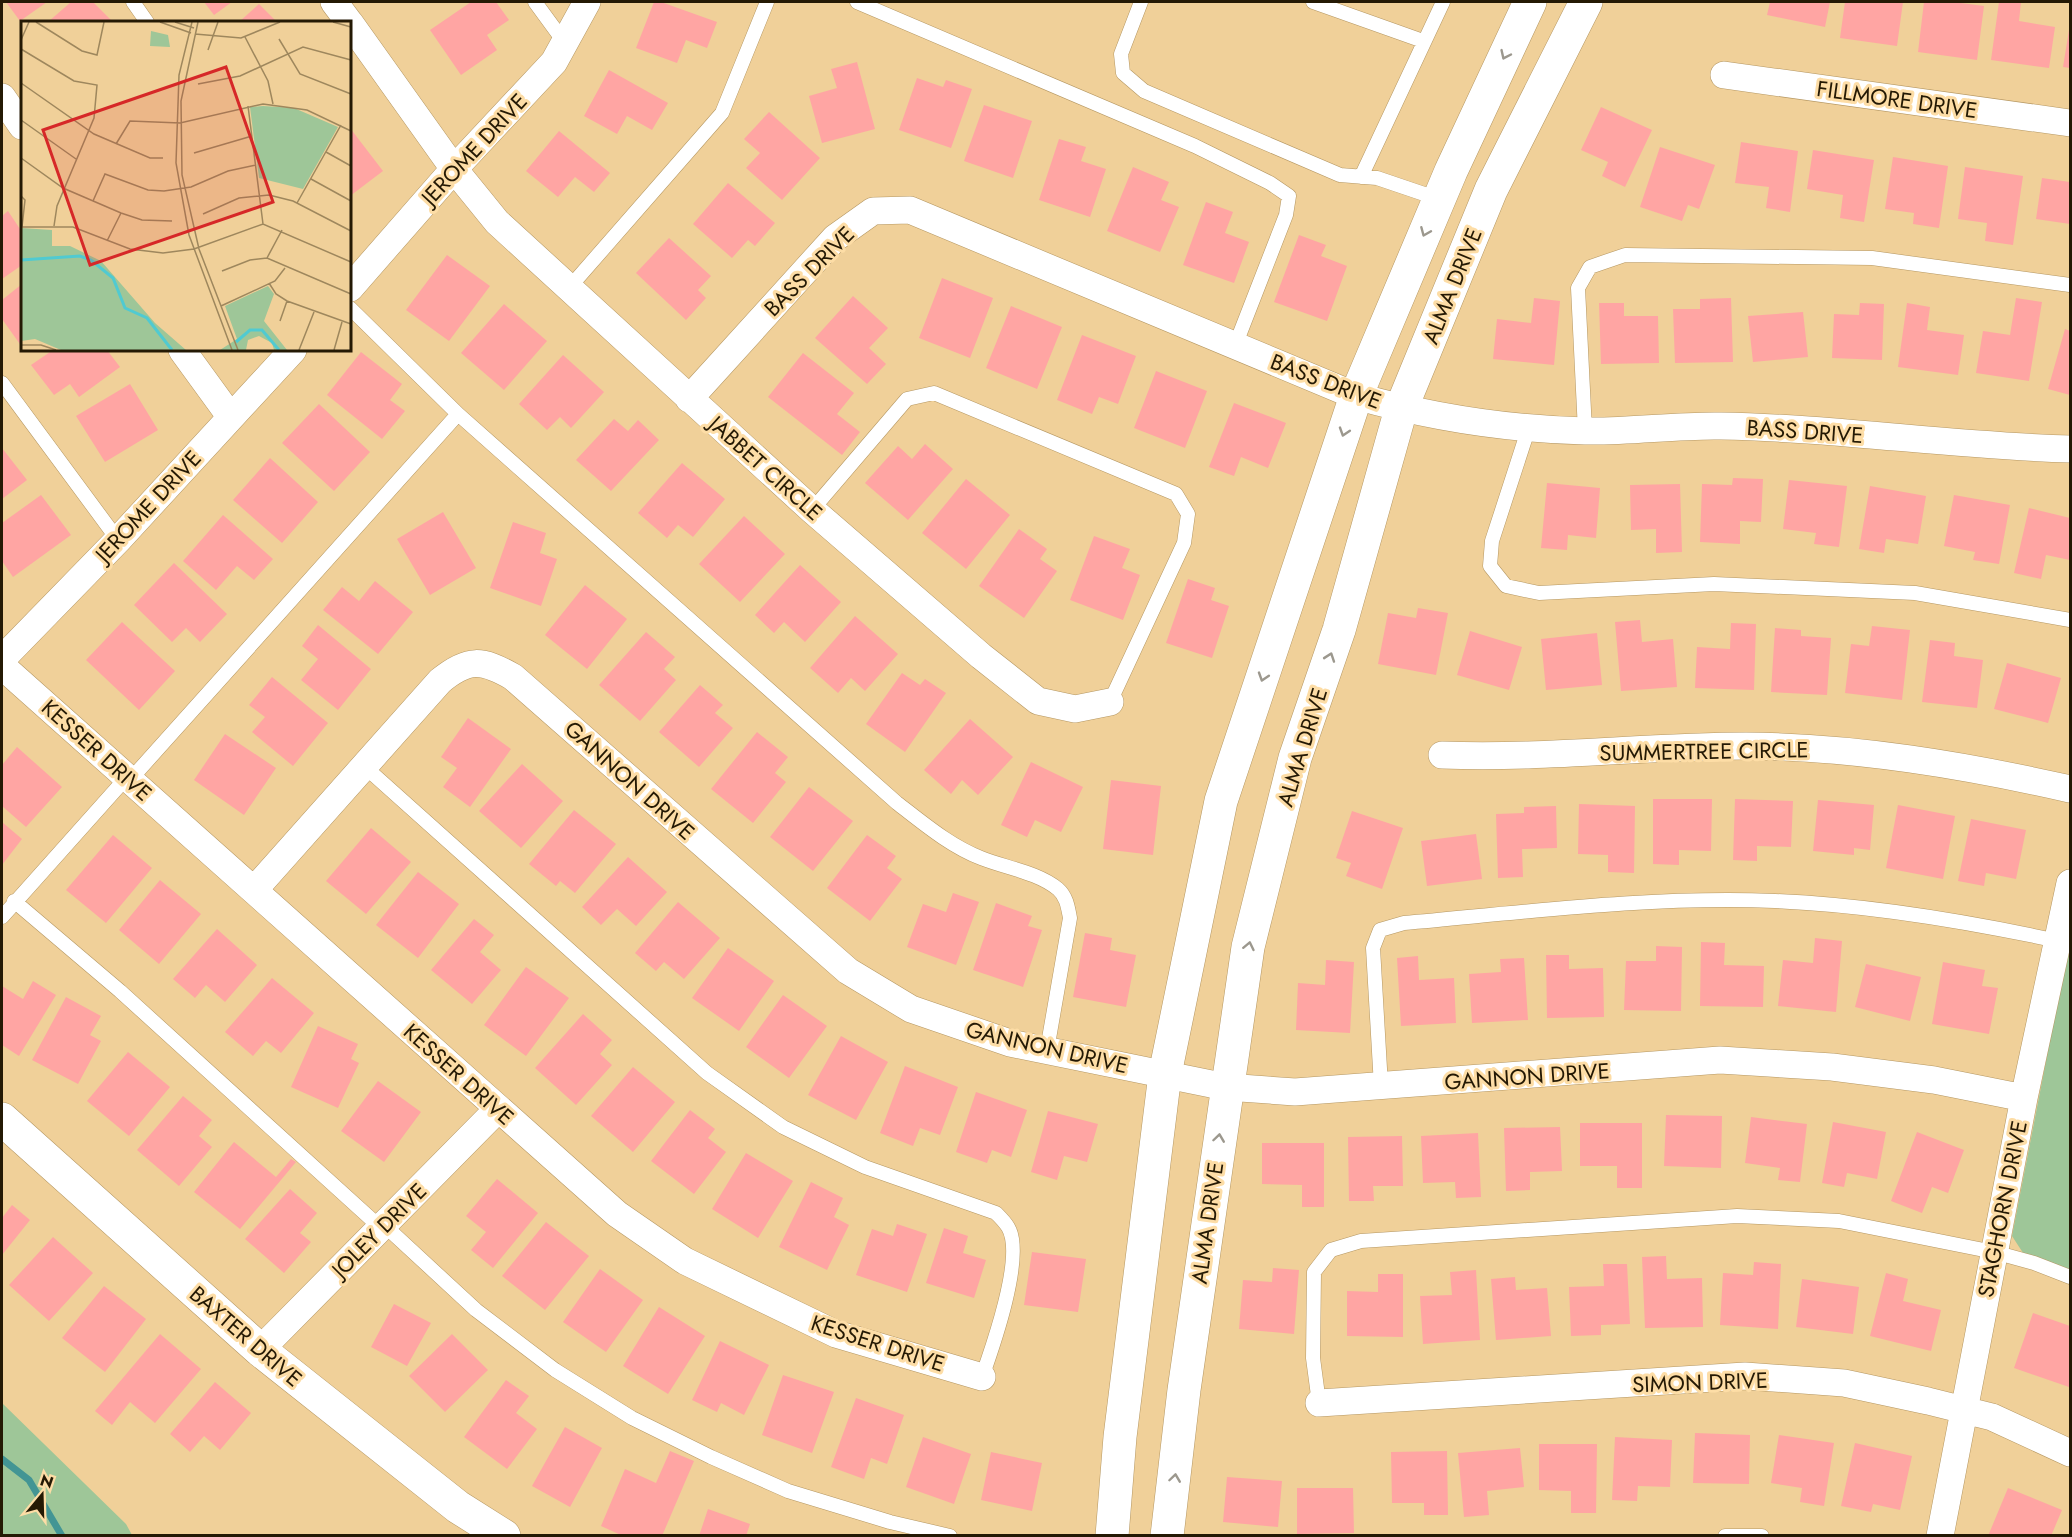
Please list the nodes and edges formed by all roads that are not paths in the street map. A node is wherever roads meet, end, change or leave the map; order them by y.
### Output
1 (133, 2) edge
2 (334, 2) edge
3 (535, 2) edge
4 (587, 2) edge
5 (767, 2) edge
6 (857, 2) edge
7 (1141, 2) edge
8 (1313, 2) edge
9 (1443, 2) edge
10 (1530, 2) edge
11 (1586, 2) edge
12 (146, 21) edge
13 (348, 21) edge
14 (351, 26) edge
15 (1423, 41) junction
16 (565, 43) junction
17 (1724, 75) dead end
18 (2, 97) edge
19 (2070, 123) edge
20 (21, 125) edge
21 (454, 169) junction
22 (1361, 177) junction
23 (1439, 199) junction
24 (2070, 285) edge
25 (351, 287) edge
26 (569, 288) junction
27 (351, 309) edge
28 (1235, 346) junction
29 (183, 351) edge
30 (292, 351) edge
31 (2, 383) edge
32 (1356, 396) junction
33 (689, 399) junction
34 (1401, 409) junction
35 (458, 414) junction
36 (230, 416) junction
37 (1529, 427) junction
38 (1586, 431) junction
39 (2070, 449) edge
40 (812, 510) junction
41 (118, 540) junction
42 (2070, 620) edge
43 (2, 659) edge
44 (2, 666) edge
45 (1110, 702) joint
46 (1442, 755) dead end
47 (364, 766) junction
48 (128, 778) junction
49 (2070, 789) edge
50 (2070, 883) edge
51 (254, 890) junction
52 (14, 901) junction
53 (2, 917) edge
54 (2058, 941) junction
55 (1047, 1050) junction
56 (1165, 1074) junction
57 (1381, 1086) junction
58 (1226, 1087) junction
59 (2024, 1098) junction
60 (498, 1110) junction
61 (2, 1119) edge
62 (383, 1226) junction
63 (1994, 1252) junction
64 (2070, 1277) edge
65 (260, 1350) junction
66 (982, 1377) joint
67 (1319, 1403) joint
68 (1963, 1410) junction
69 (2070, 1453) edge
70 (504, 1536) edge
71 (950, 1536) edge
72 (1112, 1536) edge
73 (1167, 1536) edge
74 (1725, 1536) edge
75 (1762, 1536) edge
76 (1940, 1536) edge

1 - 12 lane
2 - 13 street, JABBET CIRCLE
3 - 16 lane
4 - 16 street, JEROME DRIVE
5 - 26 lane
6 - 28 lane
7 - 22 lane
8 - 15 lane
9 - 15 lane
10 -> 23 main road, ALMA DRIVE
11 - 34 main road, ALMA DRIVE
14 - 21 street, JABBET CIRCLE
15 - 22 lane
16 - 21 street, JEROME DRIVE
17 - 19 street, FILLMORE DRIVE
18 - 20 street
21 - 25 street, JEROME DRIVE
21 - 26 street, JABBET CIRCLE
22 - 23 lane
23 -> 32 main road, ALMA DRIVE
24 - 38 lane
26 - 33 street, JABBET CIRCLE
27 - 35 lane
28 - 32 street, BASS DRIVE
28 - 33 street, BASS DRIVE
29 - 36 street
30 - 36 street, JEROME DRIVE
31 - 41 lane
32 - 34 street, BASS DRIVE
32 -> 56 main road, ALMA DRIVE
33 - 40 street, JABBET CIRCLE
34 - 37 street, BASS DRIVE
58 -> 34 main road, ALMA DRIVE
35 - 48 lane
35 - 55 lane
36 - 41 street, JEROME DRIVE
37 - 38 street, BASS DRIVE
37 - 42 lane
38 - 39 street, BASS DRIVE
40 - 45 street, JABBET CIRCLE
40 - 45 lane
41 - 43 street, JEROME DRIVE
44 - 48 street, KESSER DRIVE
46 - 49 street, SUMMERTREE CIRCLE
47 - 51 street, GANNON DRIVE
47 - 55 street, GANNON DRIVE
47 - 66 lane
48 - 51 street, KESSER DRIVE
48 - 52 lane
50 - 54 street, STAGHORN DRIVE
51 - 60 street, KESSER DRIVE
52 - 53 lane
52 - 62 lane
54 - 57 lane
54 - 59 street, STAGHORN DRIVE
55 - 56 street, GANNON DRIVE
56 - 58 street, GANNON DRIVE
56 - 72 main road, ALMA DRIVE
57 - 58 street, GANNON DRIVE
57 - 59 street, GANNON DRIVE
73 -> 58 main road, ALMA DRIVE
59 - 63 street, STAGHORN DRIVE
60 - 62 street, JOLEY DRIVE
60 - 66 street, KESSER DRIVE
61 - 65 main road, BAXTER DRIVE
62 - 65 street, JOLEY DRIVE
62 - 71 lane
63 - 64 lane
63 - 67 lane
63 - 68 street, STAGHORN DRIVE
65 - 70 main road, BAXTER DRIVE
67 - 68 street, SIMON DRIVE
68 - 69 street, SIMON DRIVE
68 - 76 street, STAGHORN DRIVE
74 - 75 lane

